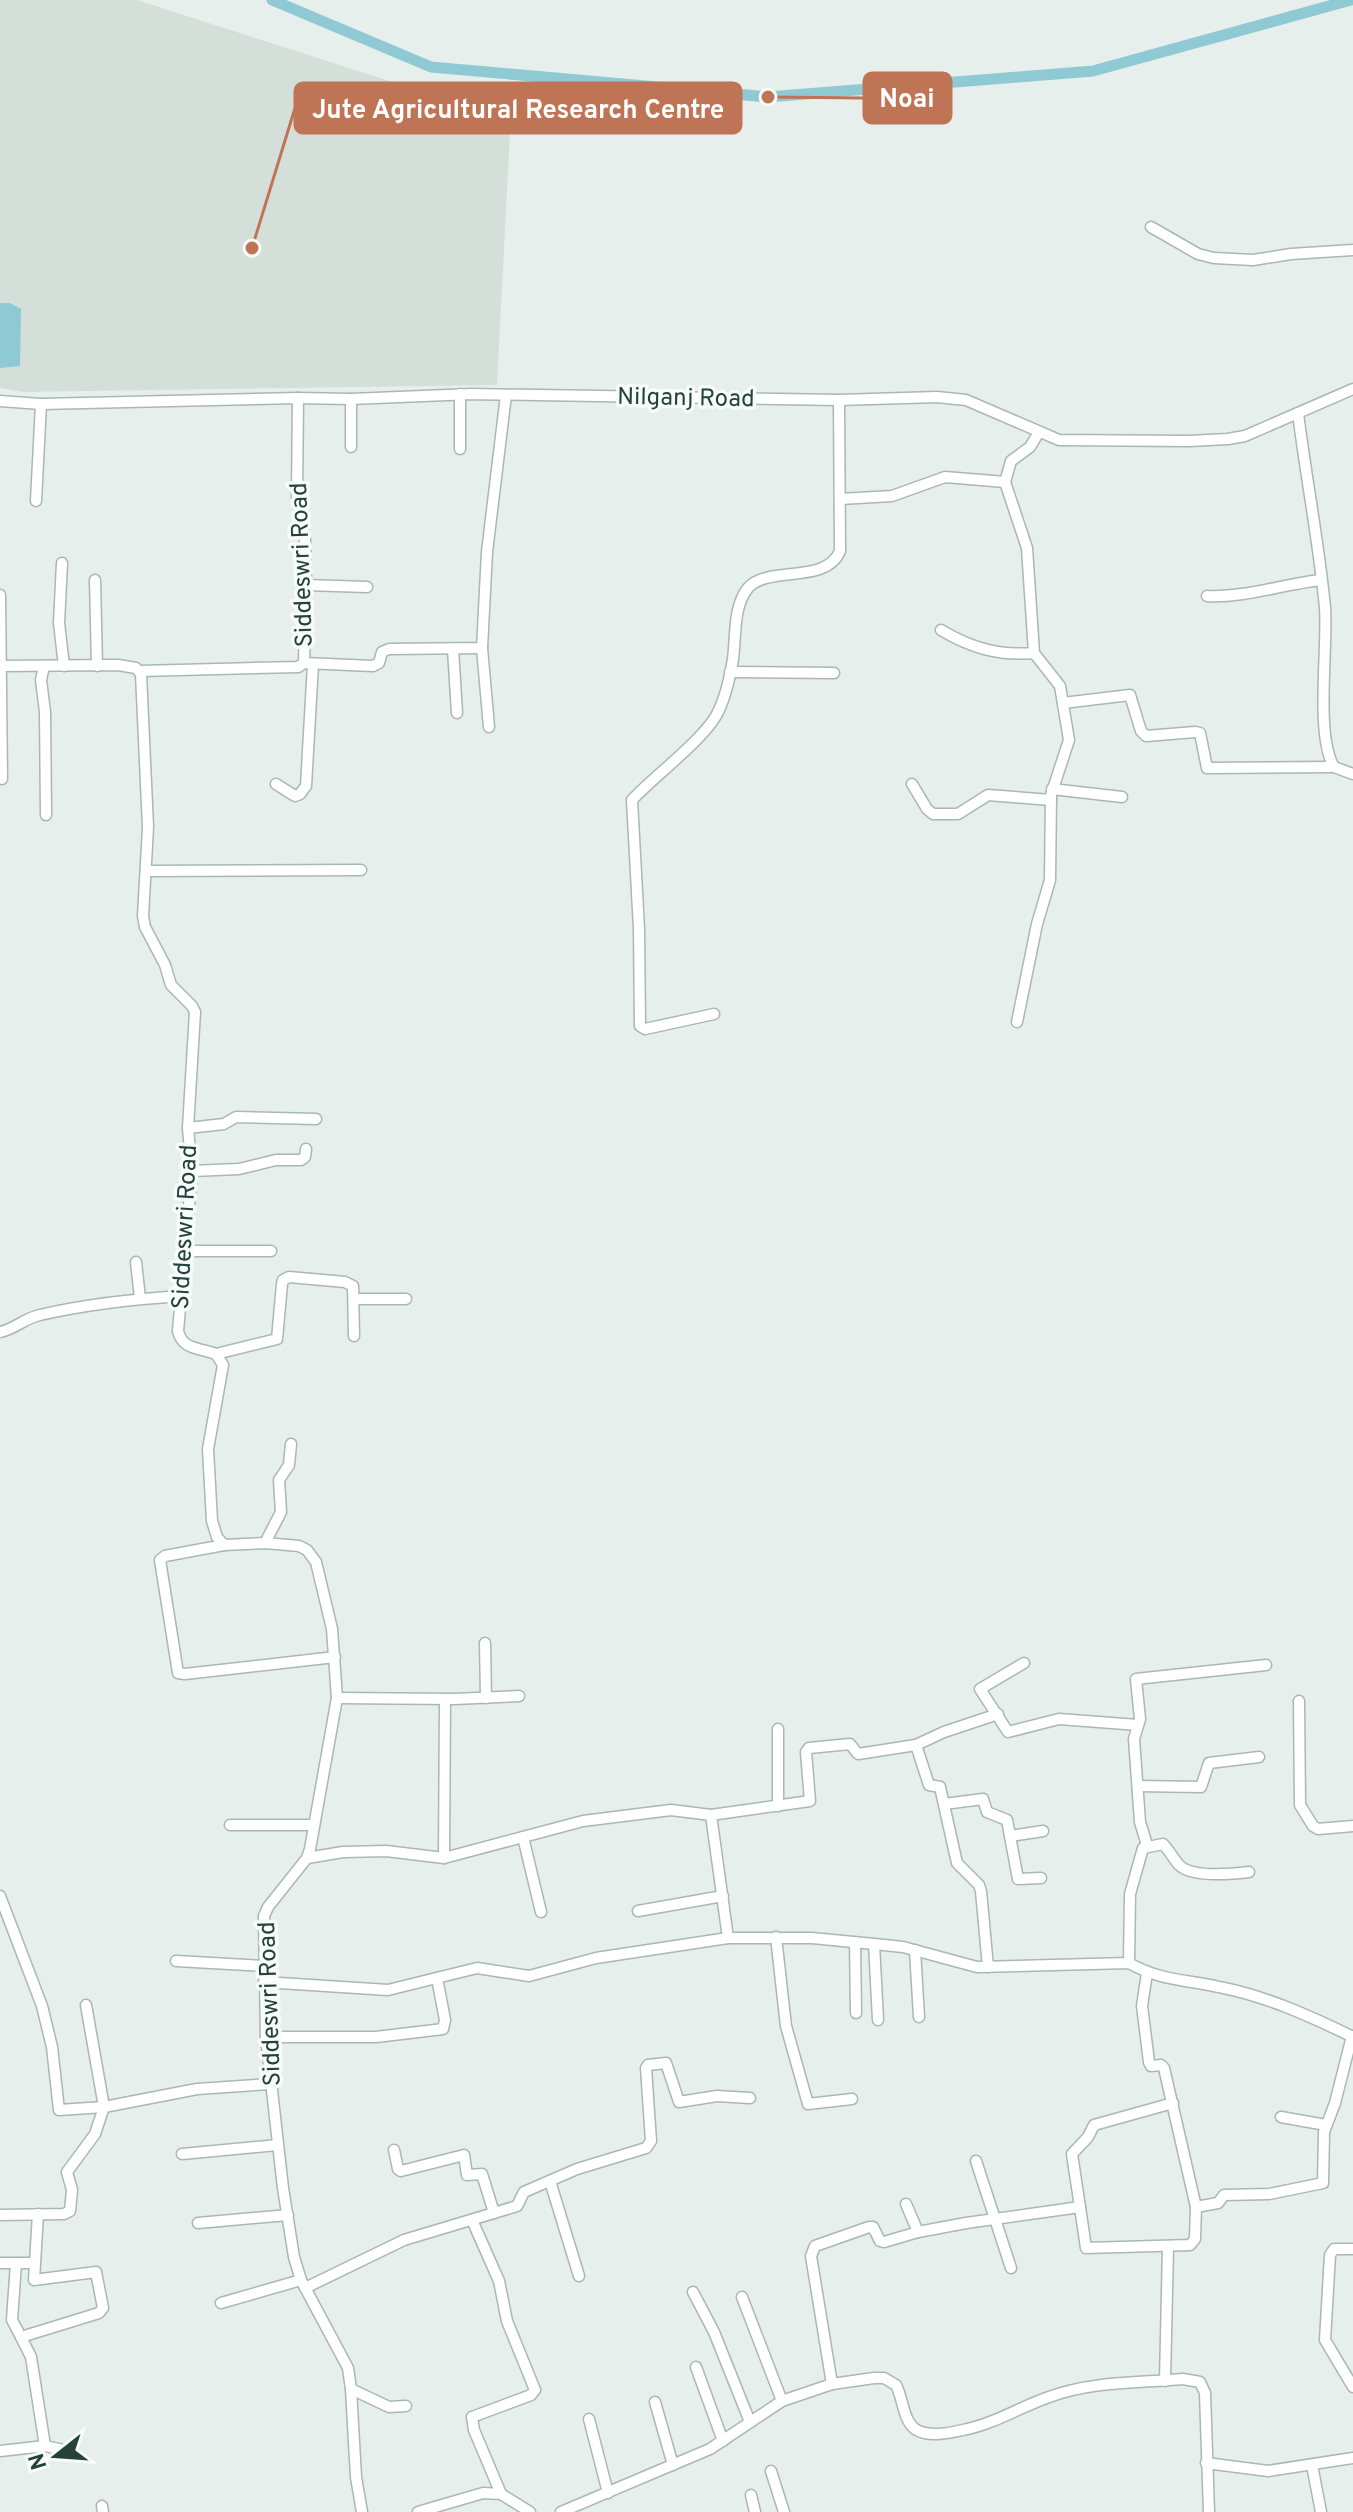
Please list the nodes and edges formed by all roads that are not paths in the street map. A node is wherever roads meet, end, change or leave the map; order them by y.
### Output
1 (1151, 227) dead end
2 (1353, 250) edge
3 (1353, 389) edge
4 (460, 394) junction
5 (506, 395) junction
6 (298, 398) junction
7 (351, 399) junction
8 (839, 400) junction
9 (0, 401) edge
10 (41, 404) junction
11 (1298, 413) junction
12 (1039, 432) junction
13 (351, 447) dead end
14 (460, 449) dead end
15 (1005, 482) junction
16 (840, 499) junction
17 (36, 501) dead end
18 (62, 563) dead end
19 (95, 580) dead end
20 (1321, 580) junction
21 (306, 585) junction
22 (367, 587) dead end
23 (0, 595) edge
24 (1207, 596) dead end
25 (941, 630) dead end
26 (482, 648) junction
27 (453, 649) junction
28 (1034, 653) junction
29 (308, 663) junction
30 (1, 666) edge
31 (44, 666) junction
32 (64, 666) junction
33 (97, 666) junction
34 (140, 671) junction
35 (730, 672) junction
36 (834, 673) dead end
37 (1063, 703) junction
38 (457, 713) dead end
39 (489, 727) dead end
40 (1334, 767) junction
41 (1353, 774) edge
42 (2, 779) edge
43 (276, 784) dead end
44 (912, 784) dead end
45 (1051, 794) junction
46 (1122, 797) dead end
47 (46, 815) dead end
48 (361, 870) dead end
49 (146, 871) junction
50 (714, 1014) dead end
51 (1017, 1022) dead end
52 (316, 1119) dead end
53 (188, 1128) junction
54 (306, 1149) dead end
55 (192, 1171) junction
56 (186, 1251) junction
57 (271, 1251) dead end
58 (136, 1262) dead end
59 (182, 1296) junction
60 (140, 1298) junction
61 (354, 1299) junction
62 (406, 1299) dead end
63 (0, 1332) edge
64 (354, 1336) dead end
65 (216, 1354) junction
66 (291, 1444) dead end
67 (265, 1543) junction
68 (224, 1545) junction
69 (485, 1643) dead end
70 (335, 1657) junction
71 (1024, 1663) dead end
72 (1266, 1665) dead end
73 (519, 1696) dead end
74 (337, 1698) junction
75 (486, 1698) junction
76 (445, 1699) junction
77 (1299, 1701) dead end
78 (998, 1714) junction
79 (1138, 1725) junction
80 (778, 1729) dead end
81 (916, 1745) junction
82 (1259, 1757) dead end
83 (1138, 1786) junction
84 (944, 1804) junction
85 (778, 1806) junction
86 (711, 1815) junction
87 (230, 1825) dead end
88 (314, 1825) junction
89 (1353, 1826) edge
90 (1043, 1831) dead end
91 (1010, 1836) junction
92 (523, 1837) junction
93 (1147, 1845) junction
94 (307, 1858) junction
95 (444, 1858) junction
96 (1249, 1872) dead end
97 (1041, 1878) dead end
98 (0, 1896) edge
99 (723, 1896) junction
100 (638, 1911) dead end
101 (541, 1912) dead end
102 (776, 1937) junction
103 (728, 1938) junction
104 (855, 1942) junction
105 (874, 1944) junction
106 (915, 1950) junction
107 (176, 1961) dead end
108 (1129, 1963) junction
109 (264, 1966) junction
110 (988, 1967) junction
111 (1147, 1973) junction
112 (437, 1978) junction
113 (264, 1982) junction
114 (86, 2005) dead end
115 (856, 2013) dead end
116 (919, 2017) dead end
117 (878, 2020) dead end
118 (1353, 2036) edge
119 (266, 2037) junction
120 (270, 2084) junction
121 (750, 2098) dead end
122 (852, 2099) dead end
123 (1173, 2103) junction
124 (104, 2107) junction
125 (1281, 2117) dead end
126 (1326, 2125) junction
127 (277, 2145) junction
128 (394, 2150) dead end
129 (182, 2154) dead end
130 (976, 2161) dead end
131 (550, 2181) junction
132 (906, 2204) dead end
133 (1080, 2207) junction
134 (1196, 2207) junction
135 (494, 2213) junction
136 (38, 2214) junction
137 (0, 2215) edge
138 (288, 2215) junction
139 (996, 2219) junction
140 (472, 2220) junction
141 (198, 2223) dead end
142 (918, 2232) junction
143 (1168, 2247) junction
144 (1353, 2249) edge
145 (0, 2263) edge
146 (16, 2263) junction
147 (34, 2263) junction
148 (1011, 2268) dead end
149 (579, 2276) dead end
150 (303, 2284) junction
151 (693, 2292) dead end
152 (742, 2297) dead end
153 (221, 2303) dead end
154 (21, 2337) junction
155 (696, 2367) dead end
156 (1165, 2381) junction
157 (832, 2384) junction
158 (1353, 2387) edge
159 (351, 2389) junction
160 (782, 2401) junction
161 (655, 2402) dead end
162 (406, 2406) dead end
163 (589, 2419) dead end
164 (750, 2422) junction
165 (723, 2441) junction
166 (45, 2446) junction
167 (0, 2451) edge
168 (73, 2452) dead end
169 (1353, 2458) edge
170 (1206, 2463) junction
171 (673, 2465) junction
172 (1312, 2465) junction
173 (771, 2471) dead end
174 (608, 2493) junction
175 (501, 2494) junction
176 (751, 2495) dead end
177 (362, 2512) edge
178 (418, 2512) edge
179 (530, 2512) edge
180 (563, 2512) edge
181 (755, 2512) edge
182 (784, 2512) edge
183 (1209, 2512) edge
184 (1321, 2512) edge

1 - 2 street
3 - 11 street, Nilganj Road
4 - 5 street, Nilganj Road
4 - 7 street, Nilganj Road
4 - 14 street
5 - 8 street, Nilganj Road
5 - 26 street
6 - 7 street, Nilganj Road
6 - 10 street, Nilganj Road
6 - 21 street, Siddeswri Road
7 - 13 street
8 - 12 street, Nilganj Road
8 - 16 street
9 - 10 street, Nilganj Road
10 - 17 street
11 - 12 street, Nilganj Road
11 - 20 street
12 - 15 street
15 - 16 street
15 - 28 street
16 - 35 street
18 - 32 street
19 - 33 street
20 - 24 street
20 - 40 street
21 - 22 street
21 - 29 street, Siddeswri Road
23 - 30 street
25 - 28 street
26 - 27 street
26 - 39 street
27 - 29 street
27 - 38 street
28 - 37 street
29 - 34 street, Siddeswri Road
29 - 43 street
30 - 31 street, Siddeswri Road
30 - 42 street
31 - 32 street, Siddeswri Road
31 - 47 street
32 - 33 street, Siddeswri Road
33 - 34 street, Siddeswri Road
34 - 49 street, Siddeswri Road
35 - 36 street
35 - 50 street
37 - 40 street
37 - 45 street
40 - 41 street
44 - 45 street
45 - 46 street
45 - 51 street
48 - 49 street
49 - 53 street, Siddeswri Road
52 - 53 street
53 - 55 street, Siddeswri Road
54 - 55 street
55 - 56 street, Siddeswri Road
56 - 57 street
56 - 59 street, Siddeswri Road
58 - 60 street
59 - 60 street
59 - 65 street, Siddeswri Road
60 - 63 street
61 - 62 street
61 - 64 street
61 - 65 street
65 - 68 street
66 - 67 street
67 - 68 street, Siddeswri Road
67 - 70 street, Siddeswri Road
68 - 70 street, Siddeswri Road
69 - 75 street
70 - 74 street, Siddeswri Road
71 - 78 street
72 - 79 street
73 - 75 street
74 - 76 street
74 - 88 street, Siddeswri Road
75 - 76 street
76 - 95 street
77 - 89 street
78 - 79 street
78 - 81 street
79 - 83 street
80 - 85 street
81 - 84 street
81 - 85 street
82 - 83 street
83 - 93 street
84 - 91 street
84 - 110 street
85 - 86 street
86 - 92 street
86 - 99 street
87 - 88 street
88 - 94 street, Siddeswri Road
90 - 91 street
91 - 97 street
92 - 95 street
92 - 101 street
93 - 96 street
93 - 108 street
94 - 95 street
94 - 109 street, Siddeswri Road
98 - 124 street
99 - 100 street
99 - 103 street
102 - 103 street
102 - 104 street
102 - 122 street
103 - 112 street
104 - 105 street
104 - 115 street
105 - 106 street
105 - 117 street
106 - 110 street
106 - 116 street
107 - 109 street
108 - 110 street
108 - 111 street
109 - 113 street, Siddeswri Road
111 - 118 street
111 - 123 street
112 - 113 street
112 - 119 street
113 - 119 street, Siddeswri Road
114 - 124 street
118 - 126 street
119 - 120 street, Siddeswri Road
120 - 124 street
120 - 127 street, Siddeswri Road
121 - 131 street
123 - 133 street
123 - 134 street
124 - 136 street
125 - 126 street
126 - 134 street
127 - 129 street
127 - 138 street, Siddeswri Road
128 - 135 street
130 - 139 street
131 - 135 street
131 - 149 street
132 - 142 street
133 - 139 street
133 - 143 street
134 - 143 street
135 - 140 street
136 - 137 street
136 - 147 street
138 - 141 street
138 - 150 street, Siddeswri Road
139 - 142 street
139 - 148 street
140 - 150 street
140 - 175 street
142 - 157 street
143 - 156 street
144 - 158 street
145 - 146 street
146 - 147 street
146 - 154 street
147 - 154 street
150 - 153 street
150 - 159 street, Siddeswri Road
151 - 164 street
152 - 160 street
154 - 166 street
155 - 165 street
156 - 157 street
156 - 170 street
157 - 160 street
159 - 162 street
159 - 177 street, Siddeswri Road
160 - 164 street
161 - 171 street
163 - 174 street
164 - 165 street
165 - 171 street
166 - 167 street
166 - 168 street
169 - 172 street
170 - 172 street
170 - 183 street
171 - 174 street
172 - 184 street
173 - 182 street
174 - 180 street
175 - 178 street
175 - 179 street
176 - 181 street

